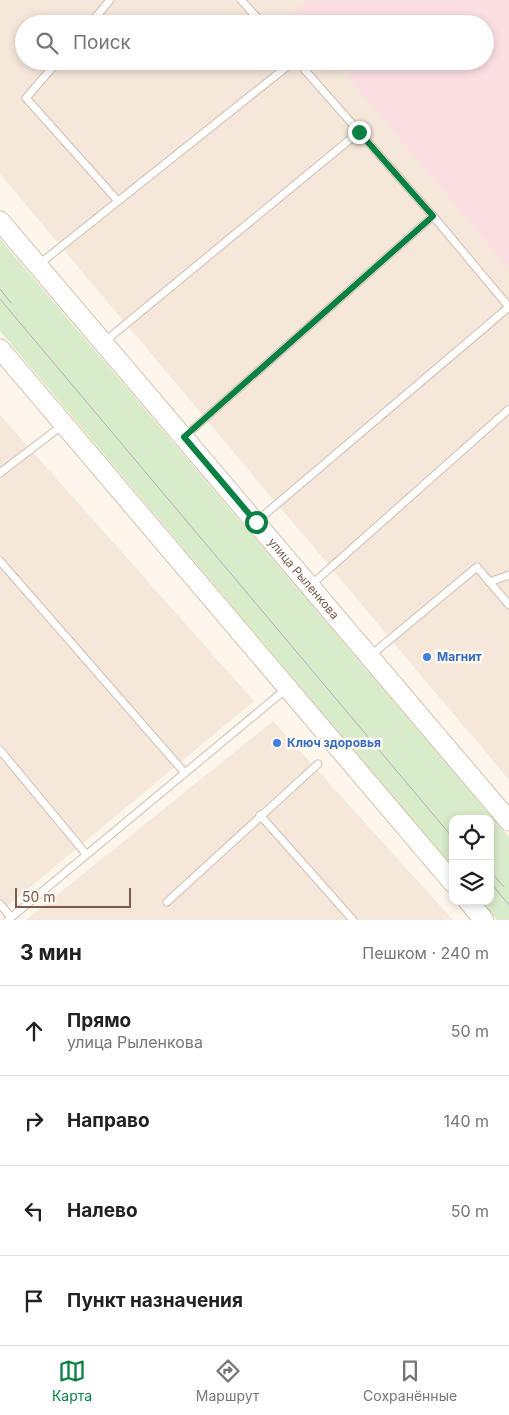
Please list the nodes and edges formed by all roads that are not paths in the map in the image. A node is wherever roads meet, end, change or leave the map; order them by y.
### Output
1 (110, 0) edge
2 (241, 0) edge
3 (98, 15) edge
4 (255, 15) edge
5 (50, 70) edge
6 (284, 70) edge
7 (303, 70) edge
8 (359, 132) junction
9 (118, 201) junction
10 (433, 216) junction
11 (0, 221) edge
12 (38, 266) junction
13 (103, 342) junction
14 (0, 349) edge
15 (509, 409) edge
16 (64, 424) junction
17 (184, 437) junction
18 (0, 473) edge
19 (256, 522) junction
20 (0, 561) edge
21 (509, 576) edge
22 (489, 582) junction
23 (310, 586) junction
24 (509, 605) edge
25 (370, 656) junction
26 (287, 688) junction
27 (0, 750) edge
28 (318, 764) dead end
29 (184, 772) junction
30 (260, 815) junction
31 (509, 821) edge
32 (86, 854) junction
33 (449, 878) edge
34 (167, 902) dead end
35 (0, 904) edge
36 (471, 905) edge
37 (9, 919) edge
38 (353, 920) edge
39 (484, 920) edge

1 - 3 lane
2 - 4 lane
5 - 9 lane
6 - 9 lane
7 - 8 lane
8 - 10 lane
8 - 13 lane
9 - 12 lane
10 - 17 lane
10 - 19 lane
11 - 12 main road, улица Рыленкова
12 - 13 main road, улица Рыленкова
13 - 17 main road, улица Рыленкова
14 - 16 main road
15 - 23 lane
16 - 18 lane
16 - 26 main road
17 - 19 main road, улица Рыленкова
19 - 23 main road, улица Рыленкова
20 - 29 lane
21 - 22 lane
22 - 24 lane
22 - 25 lane
23 - 25 main road, улица Рыленкова
25 - 31 main road, улица Рыленкова
26 - 29 lane
26 - 33 main road
27 - 32 lane
28 - 30 lane
29 - 32 lane
30 - 34 lane
30 - 38 lane
32 - 37 lane
35 - 37 lane
36 - 39 main road

